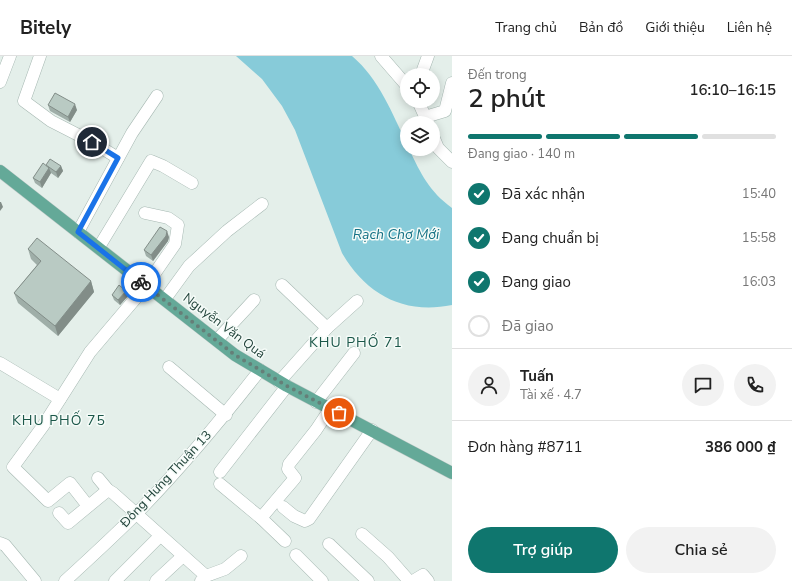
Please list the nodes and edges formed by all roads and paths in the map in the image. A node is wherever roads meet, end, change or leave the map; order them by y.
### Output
1 (10, 56) edge
2 (40, 56) edge
3 (381, 56) edge
4 (428, 56) edge
5 (424, 68) edge
6 (400, 78) edge
7 (0, 82) edge
8 (452, 83) edge
9 (157, 96) dead end
10 (450, 99) edge
11 (435, 116) edge
12 (440, 150) edge
13 (118, 158) junction
14 (452, 162) edge
15 (0, 171) edge
16 (192, 183) dead end
17 (262, 204) dead end
18 (145, 213) dead end
19 (78, 232) junction
20 (100, 247) junction
21 (282, 285) dead end
22 (146, 286) junction
23 (165, 299) junction
24 (254, 300) dead end
25 (357, 301) dead end
26 (327, 328) junction
27 (217, 340) junction
28 (354, 353) dead end
29 (1, 366) edge
30 (169, 367) dead end
31 (260, 370) junction
32 (283, 384) junction
33 (60, 399) junction
34 (316, 402) junction
35 (330, 409) junction
36 (226, 415) junction
37 (372, 430) junction
38 (452, 473) edge
39 (98, 478) dead end
40 (108, 490) junction
41 (88, 506) junction
42 (283, 507) dead end
43 (60, 513) dead end
44 (136, 514) junction
45 (261, 518) junction
46 (362, 534) dead end
47 (160, 536) junction
48 (285, 541) dead end
49 (0, 543) edge
50 (329, 544) dead end
51 (296, 555) dead end
52 (183, 556) junction
53 (241, 556) dead end
54 (203, 579) edge
55 (35, 581) edge
56 (65, 581) edge
57 (115, 581) edge
58 (156, 581) edge
59 (322, 581) edge
60 (368, 581) edge
61 (409, 581) edge
62 (413, 581) edge
63 (428, 581) edge

1 - 7 street
2 - 13 street
3 - 6 street
4 - 5 street
8 - 10 street
9 - 13 street
10 - 11 street
12 - 14 street
13 - 19 street
15 - 19 main road, Nguyễn Văn Quá
16 - 20 street
17 - 23 street
18 - 22 street
19 - 20 main road, Nguyễn Văn Quá
20 - 22 main road, Nguyễn Văn Quá
21 - 26 street
22 - 23 main road, Nguyễn Văn Quá
22 - 33 street
23 - 27 main road, Nguyễn Văn Quá
24 - 27 street
25 - 26 street
26 - 32 street
27 - 31 main road, Nguyễn Văn Quá
28 - 34 street
29 - 33 street
30 - 36 street
31 - 32 main road, Nguyễn Văn Quá
31 - 36 street, Đông Hưng Thuận 13
32 - 34 main road, Nguyễn Văn Quá
32 - 45 street
33 - 41 street
34 - 35 main road, Nguyễn Văn Quá
35 - 37 main road, Nguyễn Văn Quá
35 - 45 street
36 - 44 street, Đông Hưng Thuận 13
37 - 38 main road, Nguyễn Văn Quá
37 - 42 street
39 - 40 street
40 - 41 street
40 - 44 street
41 - 43 street
44 - 47 street
44 - 56 street, Đông Hưng Thuận 13
45 - 48 street
46 - 61 street
47 - 52 street
47 - 57 street
49 - 55 street
50 - 60 street
51 - 59 street
52 - 54 street
52 - 58 street
53 - 54 street
62 - 63 street

